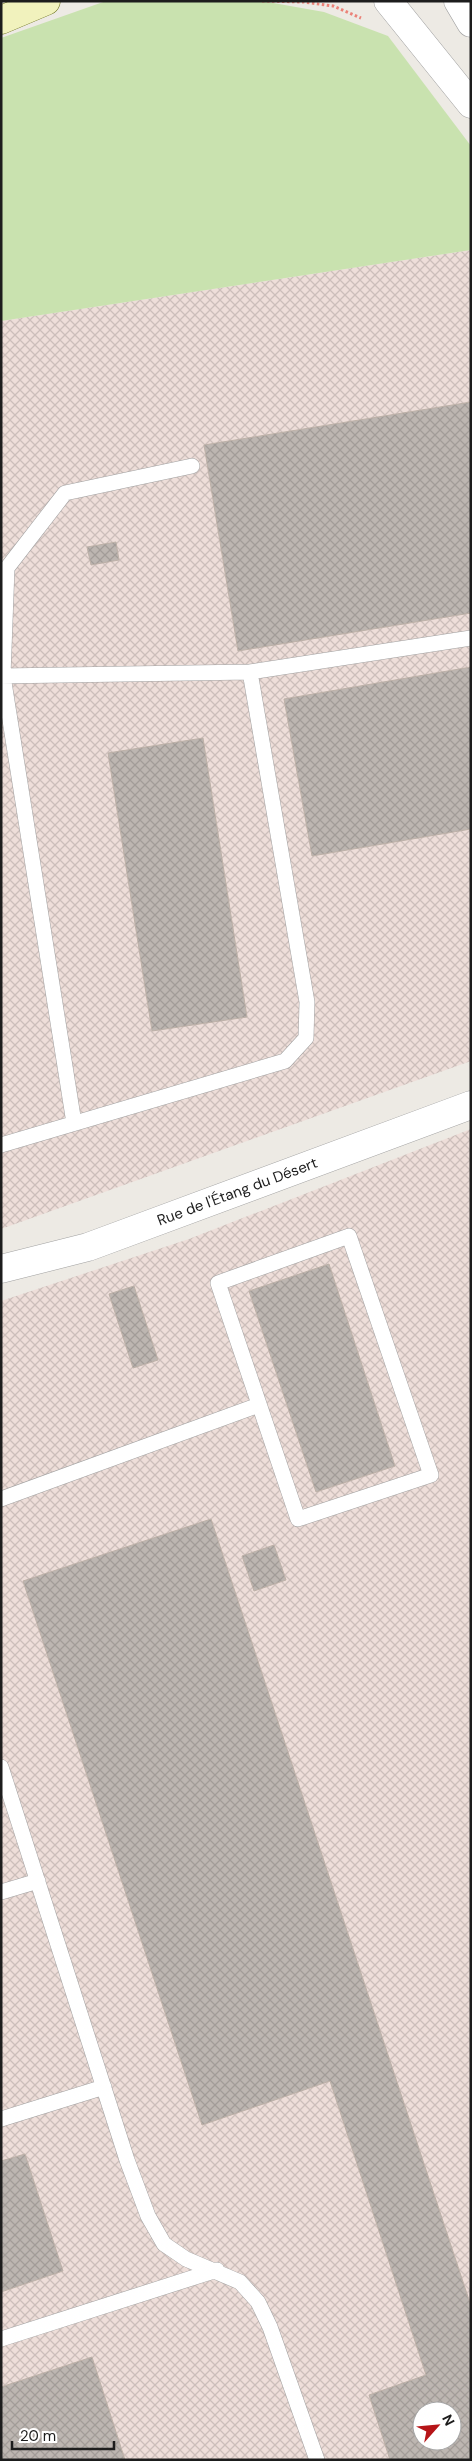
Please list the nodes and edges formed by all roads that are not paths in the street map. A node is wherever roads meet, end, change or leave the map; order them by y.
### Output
1 (46, 1) edge
2 (388, 1) edge
3 (458, 1) edge
4 (1, 20) edge
5 (471, 23) edge
6 (471, 104) edge
7 (192, 466) dead end
8 (4, 568) edge
9 (471, 638) edge
10 (250, 672) junction
11 (2, 676) edge
12 (471, 1105) edge
13 (74, 1123) junction
14 (1, 1145) edge
15 (1, 1269) edge
16 (259, 1405) junction
17 (1, 1499) edge
18 (1, 1768) edge
19 (38, 1881) junction
20 (1, 1892) edge
21 (104, 2088) junction
22 (1, 2119) edge
23 (217, 2270) junction
24 (1, 2339) edge
25 (317, 2460) edge

1 - 4 main road
2 - 6 street
3 - 5 street
7 - 8 lane
8 - 11 lane
9 - 10 lane
10 - 11 lane
10 - 13 lane
11 - 13 lane
12 - 15 street, Rue de l'Étang du Désert
13 - 14 lane
16 - 16 lane
16 - 17 lane
18 - 19 lane
19 - 20 lane
19 - 21 lane
21 - 22 lane
21 - 23 lane
23 - 24 lane
23 - 25 lane

